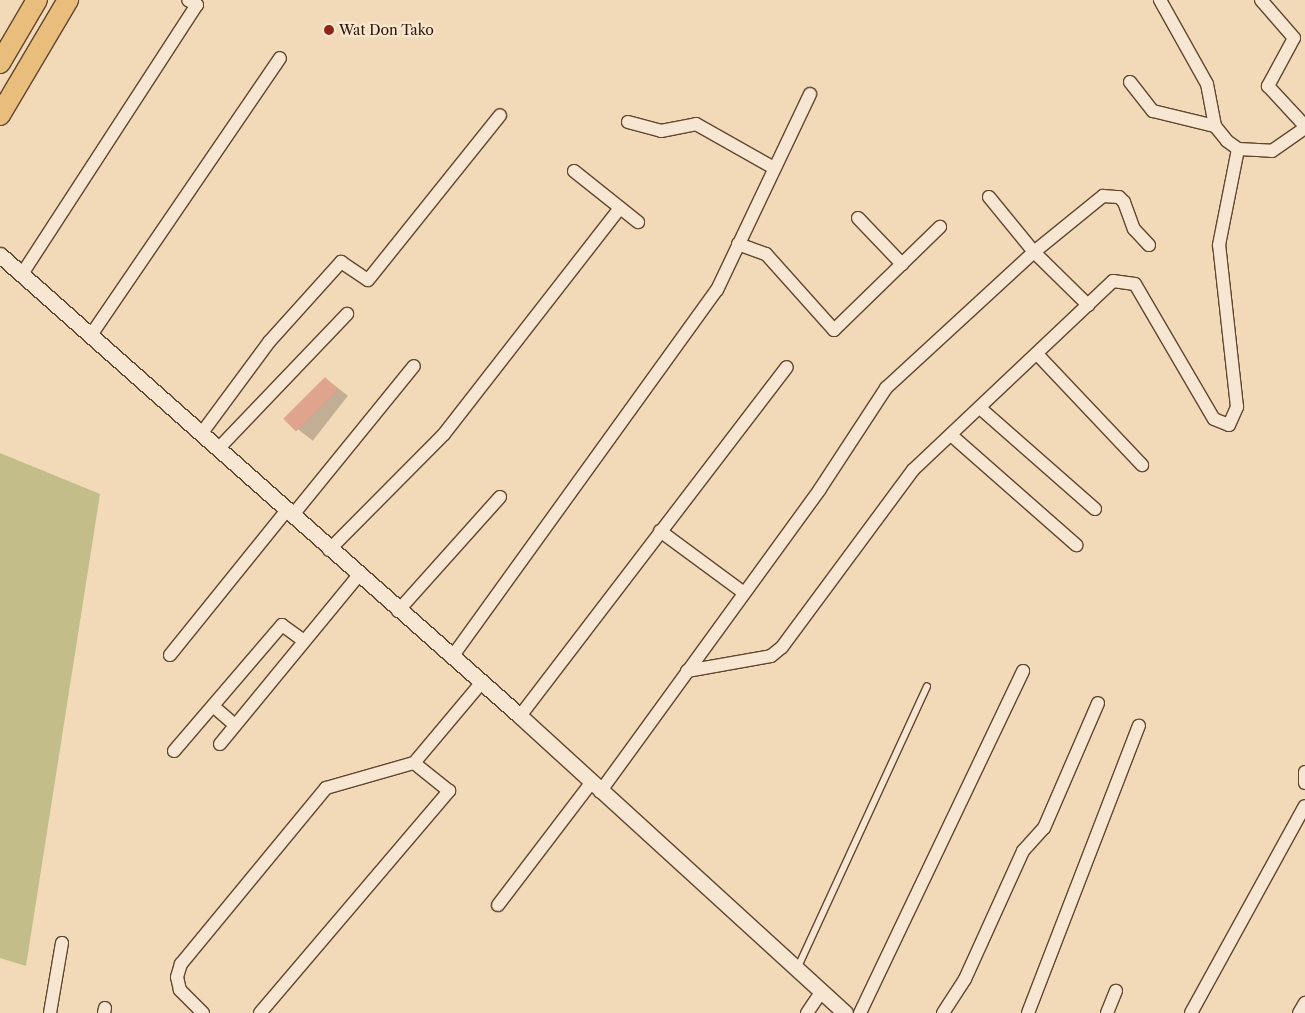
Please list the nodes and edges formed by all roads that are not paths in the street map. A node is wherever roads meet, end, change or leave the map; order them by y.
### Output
1 (22, 0) edge
2 (37, 0) edge
3 (54, 0) edge
4 (68, 0) edge
5 (188, 0) edge
6 (1160, 0) edge
7 (1261, 0) edge
8 (0, 36) edge
9 (280, 58) dead end
10 (0, 64) edge
11 (1130, 82) dead end
12 (0, 91) edge
13 (810, 94) dead end
14 (0, 114) edge
15 (500, 116) dead end
16 (628, 122) dead end
17 (1214, 126) junction
18 (1305, 127) edge
19 (1238, 149) junction
20 (774, 168) junction
21 (574, 171) dead end
22 (988, 196) dead end
23 (620, 208) junction
24 (858, 218) dead end
25 (638, 222) dead end
26 (940, 227) dead end
27 (738, 244) junction
28 (1149, 245) dead end
29 (1034, 252) junction
30 (0, 255) edge
31 (902, 264) junction
32 (22, 274) junction
33 (1088, 305) junction
34 (347, 314) dead end
35 (91, 335) junction
36 (1037, 354) junction
37 (414, 366) dead end
38 (786, 367) dead end
39 (980, 408) junction
40 (201, 434) junction
41 (951, 435) junction
42 (218, 449) junction
43 (1142, 465) dead end
44 (500, 497) dead end
45 (1095, 509) dead end
46 (289, 514) junction
47 (660, 531) junction
48 (1076, 545) dead end
49 (329, 550) junction
50 (358, 576) junction
51 (744, 593) junction
52 (398, 610) junction
53 (304, 641) junction
54 (170, 655) dead end
55 (452, 657) junction
56 (687, 670) junction
57 (1023, 671) dead end
58 (482, 682) junction
59 (927, 687) dead end
60 (1098, 702) dead end
61 (213, 706) junction
62 (520, 716) junction
63 (235, 725) junction
64 (1139, 726) dead end
65 (220, 744) dead end
66 (174, 752) dead end
67 (414, 763) junction
68 (1305, 772) edge
69 (1305, 783) edge
70 (595, 787) junction
71 (1305, 806) edge
72 (498, 905) dead end
73 (62, 943) dead end
74 (796, 970) junction
75 (1116, 991) dead end
76 (821, 992) junction
77 (1305, 1003) edge
78 (50, 1013) edge
79 (204, 1013) edge
80 (260, 1013) edge
81 (807, 1013) edge
82 (845, 1013) edge
83 (860, 1013) edge
84 (943, 1013) edge
85 (1028, 1013) edge
86 (1107, 1013) edge
87 (1191, 1013) edge
88 (1299, 1013) edge

1 - 8 main road
2 - 10 main road
3 - 12 main road
4 - 14 main road
5 - 32 street
6 - 17 street
7 - 18 street
9 - 35 street
11 - 17 street
13 - 20 street
15 - 40 street
16 - 20 street
17 - 19 street
18 - 19 street
19 - 33 street
20 - 27 street
21 - 23 street
22 - 29 street
23 - 25 street
23 - 49 street
24 - 31 street
26 - 31 street
27 - 31 street
27 - 55 street
28 - 29 street
29 - 33 street
29 - 51 street
30 - 32 street
32 - 35 street
33 - 36 street
34 - 42 street
35 - 40 street
36 - 39 street
36 - 43 street
37 - 46 street
38 - 47 street
39 - 41 street
39 - 45 street
40 - 42 street
41 - 48 street
41 - 56 street
42 - 46 street
44 - 52 street
46 - 49 street
46 - 54 street
47 - 51 street
47 - 62 street
49 - 50 street
50 - 52 street
50 - 53 street
51 - 56 street
52 - 55 street
53 - 61 street
53 - 63 street
55 - 58 street
56 - 70 street
57 - 83 street
58 - 62 street
58 - 67 street
59 - 74 lane
60 - 84 street
61 - 63 street
61 - 66 street
62 - 70 street
63 - 65 street
64 - 85 street
67 - 79 street
67 - 80 street
68 - 69 street
70 - 72 street
70 - 74 street
71 - 87 street
73 - 78 street
74 - 76 street
75 - 86 street
76 - 81 street
76 - 82 street
77 - 88 street

